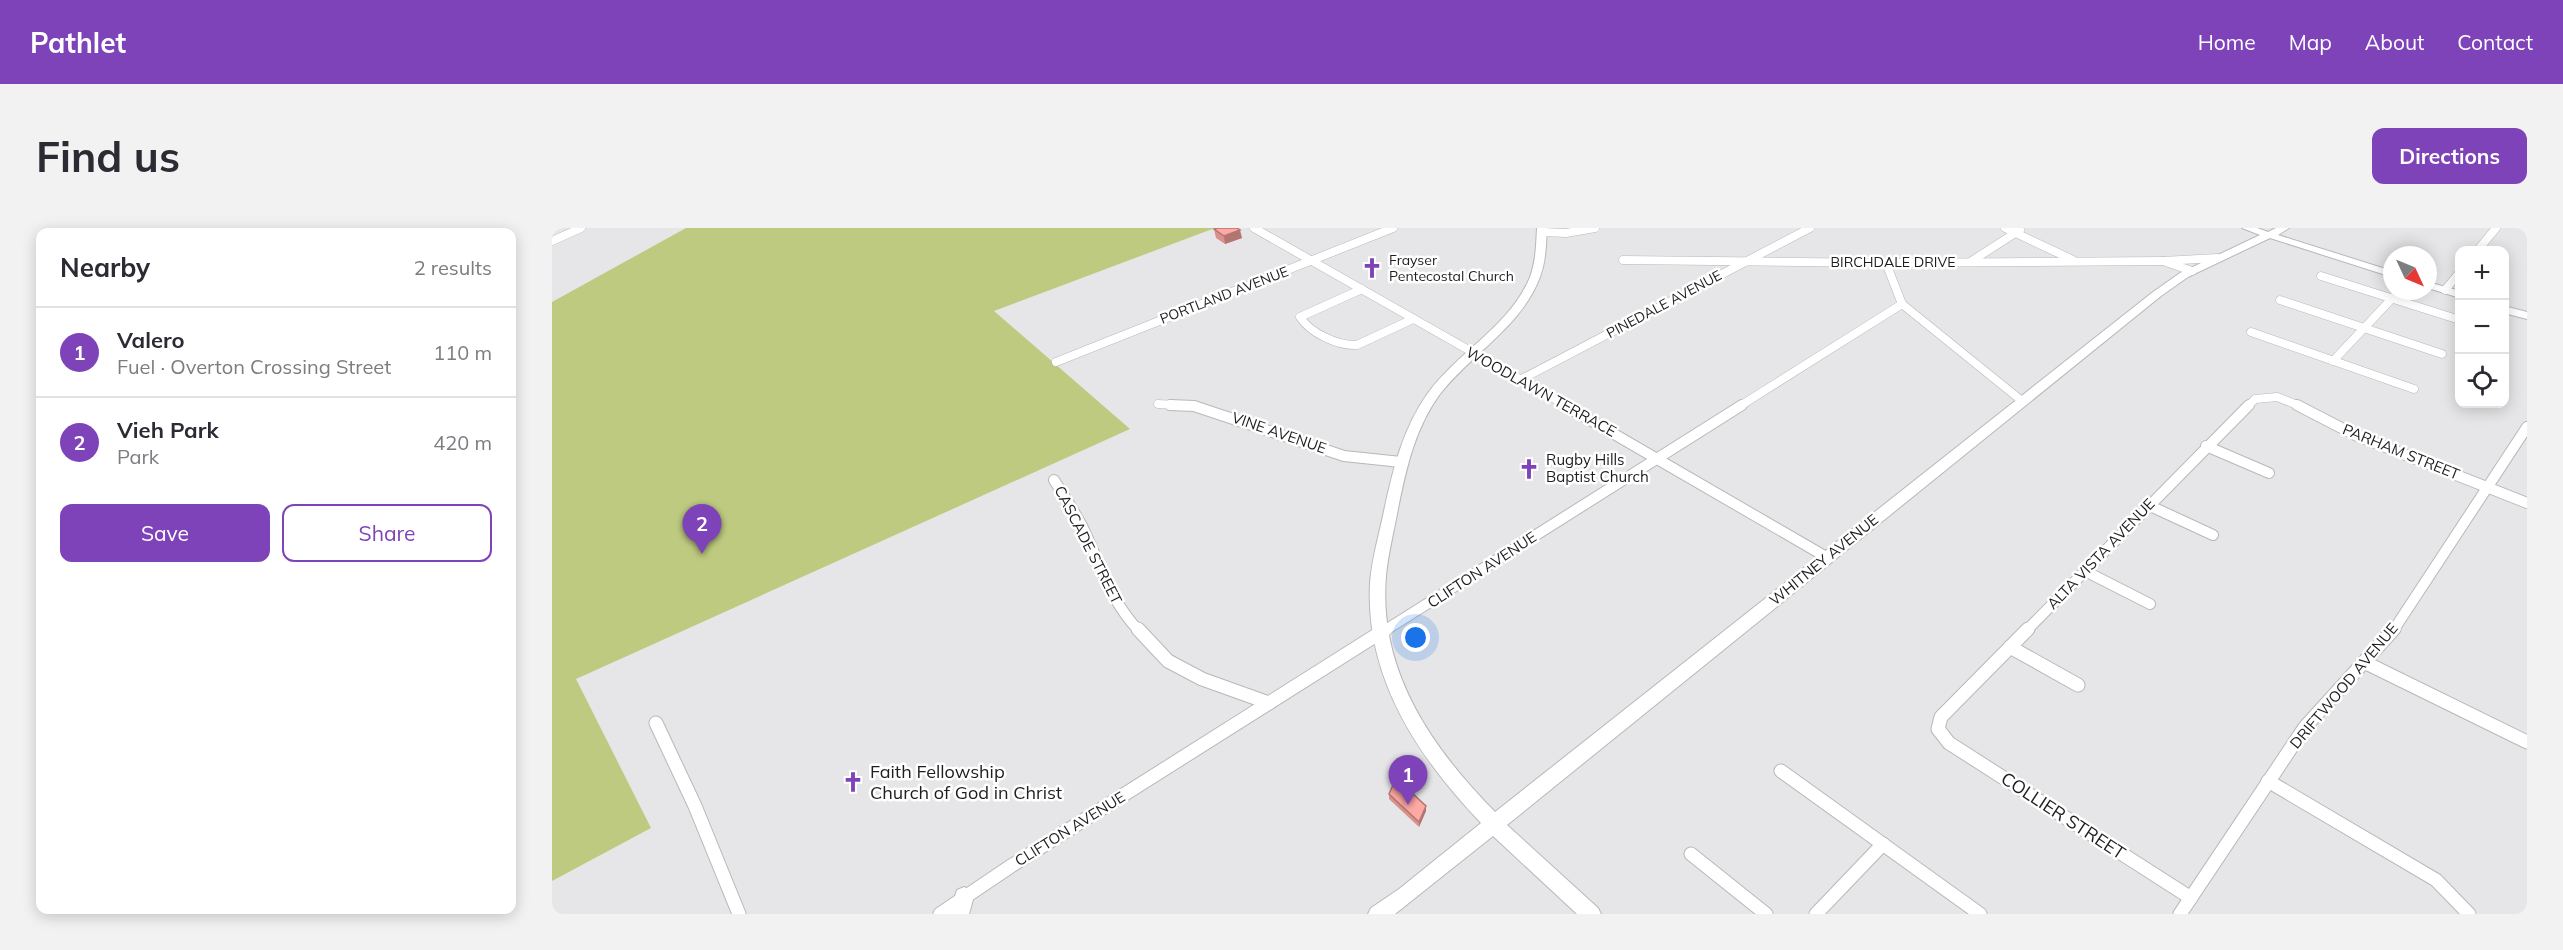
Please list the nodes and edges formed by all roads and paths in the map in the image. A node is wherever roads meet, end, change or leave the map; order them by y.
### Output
1 (581, 228) edge
2 (1254, 228) edge
3 (1393, 228) edge
4 (1595, 228) edge
5 (1810, 228) edge
6 (2005, 228) edge
7 (2234, 228) edge
8 (2247, 228) edge
9 (2284, 228) edge
10 (2496, 228) edge
11 (1542, 230) edge
12 (2019, 230) edge
13 (2269, 235) junction
14 (552, 241) edge
15 (2481, 246) edge
16 (2237, 249) junction
17 (2217, 258) junction
18 (1313, 260) junction
19 (1623, 260) dead end
20 (1745, 261) junction
21 (2163, 261) junction
22 (1969, 262) junction
23 (2077, 262) junction
24 (1886, 263) junction
25 (2192, 271) junction
26 (2383, 271) edge
27 (2321, 276) dead end
28 (2455, 278) edge
29 (2437, 288) edge
30 (1362, 289) junction
31 (2445, 290) junction
32 (2455, 293) edge
33 (2383, 295) edge
34 (2280, 300) dead end
35 (2390, 300) edge
36 (2398, 300) edge
37 (1902, 304) junction
38 (2509, 310) edge
39 (2527, 316) edge
40 (2455, 318) edge
41 (1413, 319) junction
42 (2364, 328) junction
43 (2251, 332) dead end
44 (1471, 353) junction
45 (2442, 354) dead end
46 (2333, 361) junction
47 (1056, 362) dead end
48 (1520, 380) junction
49 (2414, 389) dead end
50 (2277, 397) joint
51 (2022, 401) junction
52 (1158, 404) dead end
53 (2527, 427) edge
54 (2206, 446) junction
55 (1658, 458) junction
56 (1401, 462) junction
57 (2269, 473) dead end
58 (1054, 480) dead end
59 (2487, 487) junction
60 (2527, 503) edge
61 (2148, 505) junction
62 (2213, 535) dead end
63 (1828, 558) junction
64 (2085, 571) junction
65 (2150, 604) dead end
66 (1382, 633) junction
67 (2010, 647) junction
68 (2364, 662) junction
69 (2078, 686) dead end
70 (1269, 703) junction
71 (656, 723) dead end
72 (1938, 729) joint
73 (2527, 742) edge
74 (1781, 771) dead end
75 (2268, 781) junction
76 (1496, 824) junction
77 (1883, 844) junction
78 (1691, 854) dead end
79 (2191, 898) junction
80 (962, 905) edge
81 (739, 914) edge
82 (940, 914) edge
83 (1378, 914) edge
84 (1591, 914) edge
85 (1766, 914) edge
86 (1816, 914) edge
87 (1980, 914) edge
88 (2180, 914) edge
89 (2469, 914) edge

1 - 14 street
2 - 18 street, WOODLAWN TERRACE
3 - 18 street, PORTLAND AVENUE
4 - 11 street
5 - 20 street, PINEDALE AVENUE
6 - 12 street
7 - 16 main road
8 - 13 main road
9 - 13 main road, WHITNEY AVENUE
10 - 15 street
11 - 44 main road
12 - 22 street
12 - 23 street
13 - 16 main road, WHITNEY AVENUE
13 - 26 main road
16 - 17 main road, WHITNEY AVENUE
17 - 21 street, BIRCHDALE DRIVE
17 - 25 main road, WHITNEY AVENUE
18 - 30 street, WOODLAWN TERRACE
18 - 47 street, PORTLAND AVENUE
19 - 20 street, BIRCHDALE DRIVE
20 - 24 street, BIRCHDALE DRIVE
20 - 48 street, PINEDALE AVENUE
21 - 23 street, BIRCHDALE DRIVE
21 - 25 street, BIRCHDALE DRIVE
22 - 23 street, BIRCHDALE DRIVE
22 - 24 street, BIRCHDALE DRIVE
24 - 37 street
25 - 51 main road, WHITNEY AVENUE
27 - 33 street
28 - 31 street
29 - 31 main road
30 - 41 street, WOODLAWN TERRACE
30 - 41 street
31 - 32 main road
34 - 42 street
35 - 42 street
36 - 40 street
37 - 51 street
37 - 55 street, CLIFTON AVENUE
38 - 39 main road
41 - 44 street, WOODLAWN TERRACE
42 - 45 street
42 - 46 street
43 - 46 street
44 - 48 street, WOODLAWN TERRACE
44 - 56 main road
46 - 49 street
48 - 55 street, WOODLAWN TERRACE
50 - 54 street, ALTA VISTA AVENUE
50 - 59 street, PARHAM STREET
51 - 63 main road, WHITNEY AVENUE
52 - 56 street, VINE AVENUE
53 - 59 street, DRIFTWOOD AVENUE
54 - 57 street
54 - 61 street, ALTA VISTA AVENUE
55 - 63 street, WOODLAWN TERRACE
55 - 66 street, CLIFTON AVENUE
56 - 66 main road
58 - 70 street, CASCADE STREET
59 - 60 street, PARHAM STREET
59 - 68 street, DRIFTWOOD AVENUE
61 - 62 street
61 - 64 street, ALTA VISTA AVENUE
63 - 76 main road, WHITNEY AVENUE
64 - 65 street
64 - 67 street, ALTA VISTA AVENUE
66 - 70 street, CLIFTON AVENUE
66 - 76 main road
67 - 69 street
67 - 72 street, ALTA VISTA AVENUE
68 - 73 street
68 - 75 street, DRIFTWOOD AVENUE
70 - 80 street, CLIFTON AVENUE
71 - 81 street
72 - 79 street, COLLIER STREET
74 - 77 street
75 - 79 street, DRIFTWOOD AVENUE
75 - 89 street
76 - 83 main road, WHITNEY AVENUE
76 - 84 main road
77 - 86 street
77 - 87 street
78 - 85 street
79 - 88 street, DRIFTWOOD AVENUE
80 - 82 street, CLIFTON AVENUE

